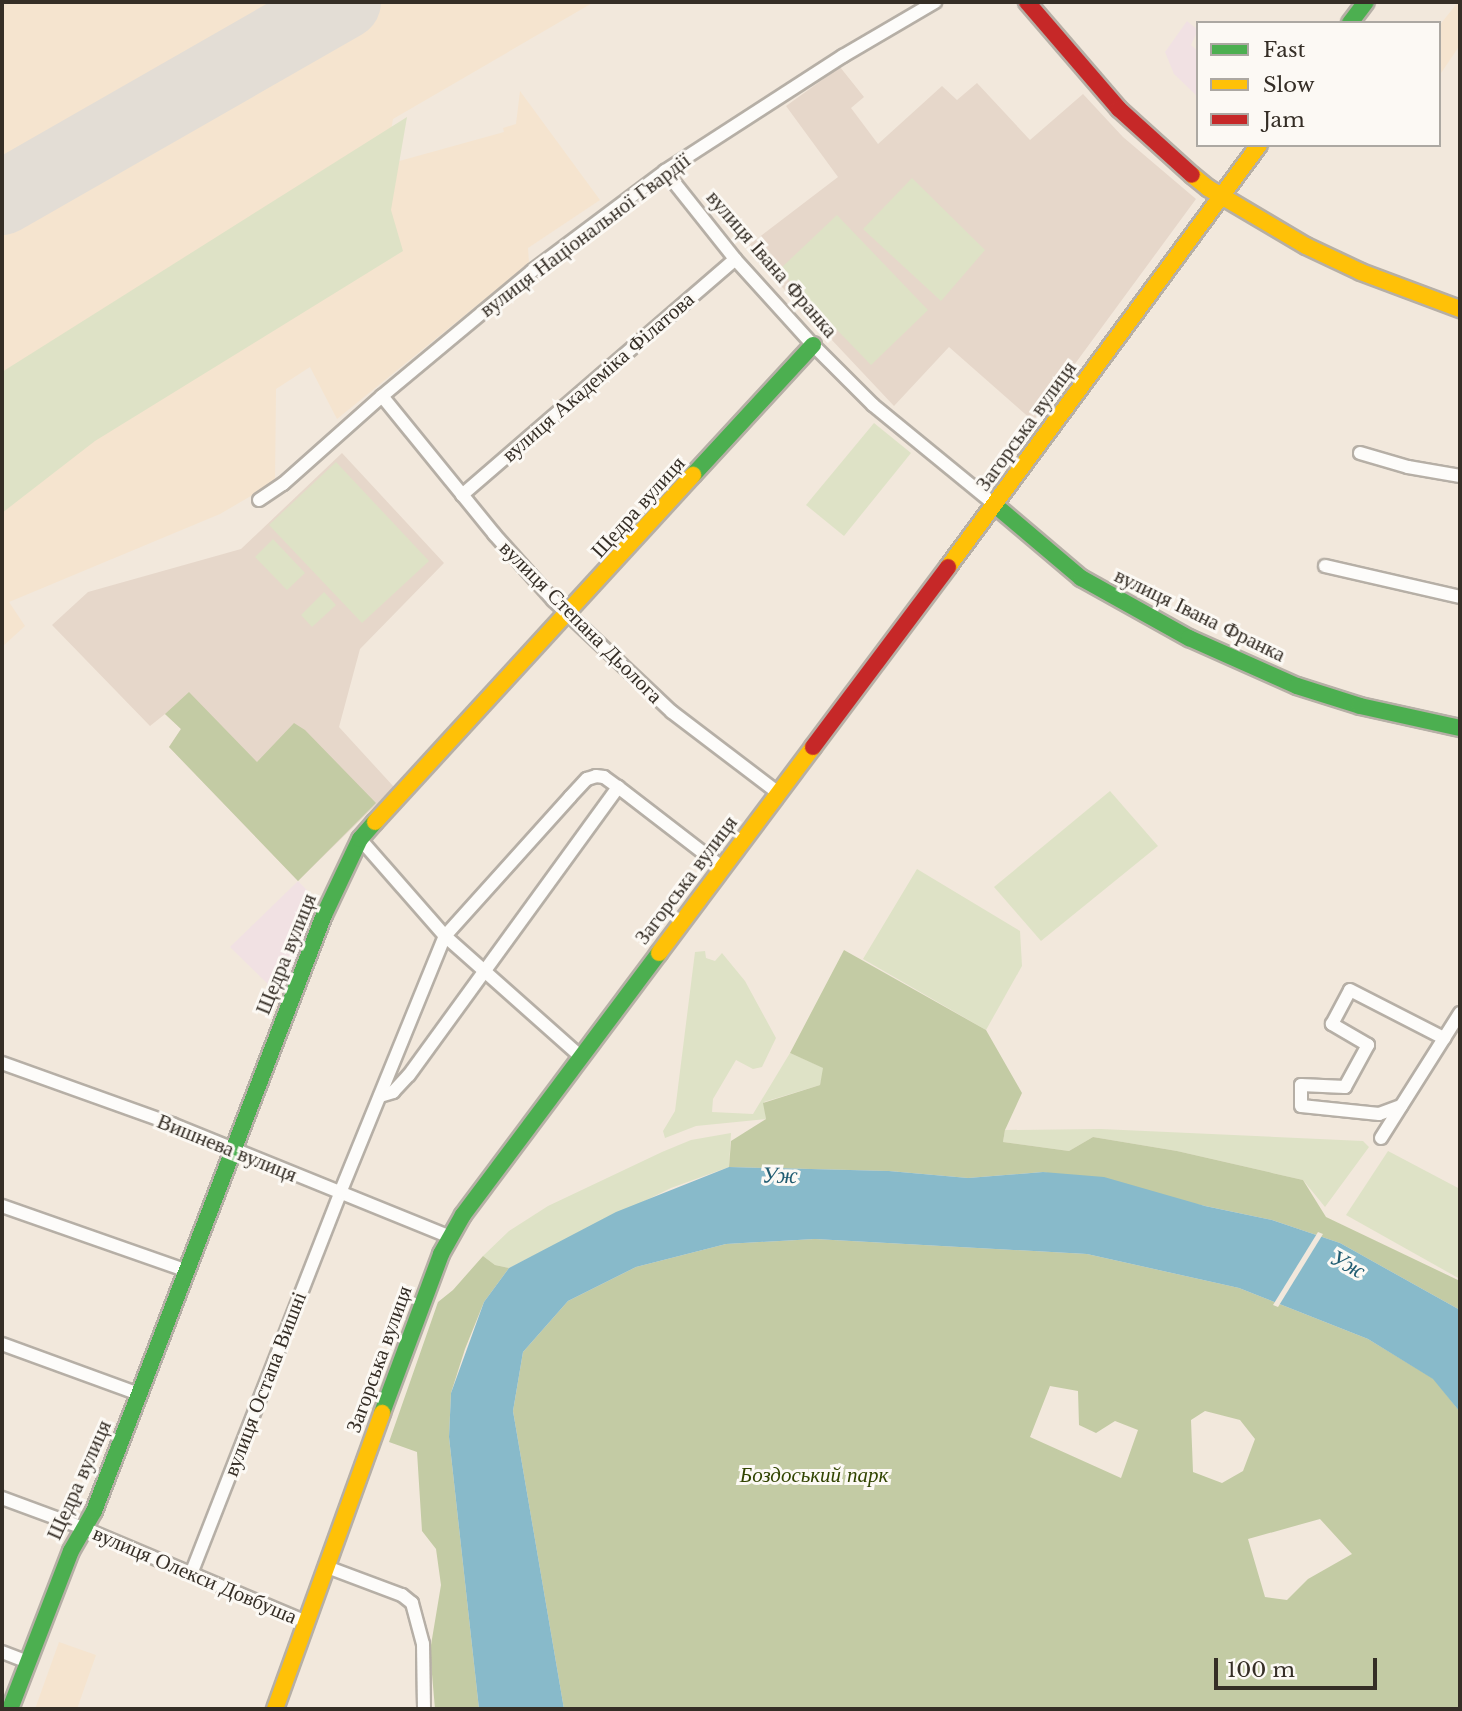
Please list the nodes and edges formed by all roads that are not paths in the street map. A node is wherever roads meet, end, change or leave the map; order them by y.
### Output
1 (935, 2) edge
2 (1027, 2) edge
3 (1366, 2) edge
4 (1352, 21) edge
5 (1258, 147) edge
6 (665, 171) junction
7 (1221, 197) junction
8 (735, 259) junction
9 (1460, 310) edge
10 (813, 345) junction
11 (382, 396) junction
12 (1360, 453) dead end
13 (1460, 476) edge
14 (462, 495) junction
15 (259, 500) dead end
16 (995, 505) junction
17 (1325, 566) dead end
18 (1460, 597) edge
19 (568, 615) junction
20 (1460, 728) edge
21 (618, 787) junction
22 (777, 792) junction
23 (360, 839) junction
24 (722, 867) junction
25 (445, 936) junction
26 (485, 972) junction
27 (1460, 1013) edge
28 (1444, 1038) junction
29 (580, 1056) junction
30 (2, 1063) edge
31 (380, 1096) junction
32 (1401, 1106) junction
33 (1381, 1138) dead end
34 (235, 1152) junction
35 (340, 1193) junction
36 (2, 1206) edge
37 (450, 1237) junction
38 (188, 1271) junction
39 (2, 1344) edge
40 (139, 1394) junction
41 (2, 1498) edge
42 (83, 1528) junction
43 (327, 1567) junction
44 (191, 1574) junction
45 (307, 1622) junction
46 (2, 1652) edge
47 (28, 1662) junction
48 (9, 1709) edge
49 (275, 1709) edge
50 (424, 1709) edge

1 - 6 street, вулиця Національної Гвардії
2 - 7 street
3 - 4 street
5 - 7 street, Загорська вулиця
6 - 8 street, вулиця Івана Франка
6 - 11 street, вулиця Національної Гвардії
7 - 9 street
7 - 16 street, Загорська вулиця
8 - 10 street, вулиця Івана Франка
8 - 14 street, вулиця Академіка Філатова
10 - 16 street, вулиця Івана Франка
10 - 19 street, Щедра вулиця
11 - 14 street, вулиця Степана Дьолога
11 - 15 street, вулиця Національної Гвардії
12 - 13 street
14 - 19 street, вулиця Степана Дьолога
16 - 20 street, вулиця Івана Франка
16 - 22 street, Загорська вулиця
17 - 18 street
19 - 22 street, вулиця Степана Дьолога
19 - 23 street, Щедра вулиця
21 - 24 street
21 - 25 street
21 - 26 street
22 - 24 street, Загорська вулиця
23 - 25 street
23 - 34 street, Щедра вулиця
24 - 29 street, Загорська вулиця
25 - 26 street
25 - 31 street, вулиця Остапа Вишні
26 - 29 street
26 - 31 street
27 - 28 street
28 - 32 street
28 - 32 street
29 - 37 street, Загорська вулиця
30 - 34 street, Вишнева вулиця
31 - 35 street, вулиця Остапа Вишні
32 - 33 street
34 - 35 street, Вишнева вулиця
34 - 38 street, Щедра вулиця
35 - 37 street, Вишнева вулиця
35 - 44 street, вулиця Остапа Вишні
36 - 38 street
37 - 43 street, Загорська вулиця
38 - 40 street, Щедра вулиця
39 - 40 street
40 - 42 street, Щедра вулиця
41 - 42 street, вулиця Олекси Довбуша
42 - 44 street, вулиця Олекси Довбуша
42 - 47 street, Щедра вулиця
43 - 45 street, Загорська вулиця
43 - 50 street
44 - 45 street, вулиця Олекси Довбуша
45 - 49 street, Загорська вулиця
46 - 47 street
47 - 48 street, Щедра вулиця

